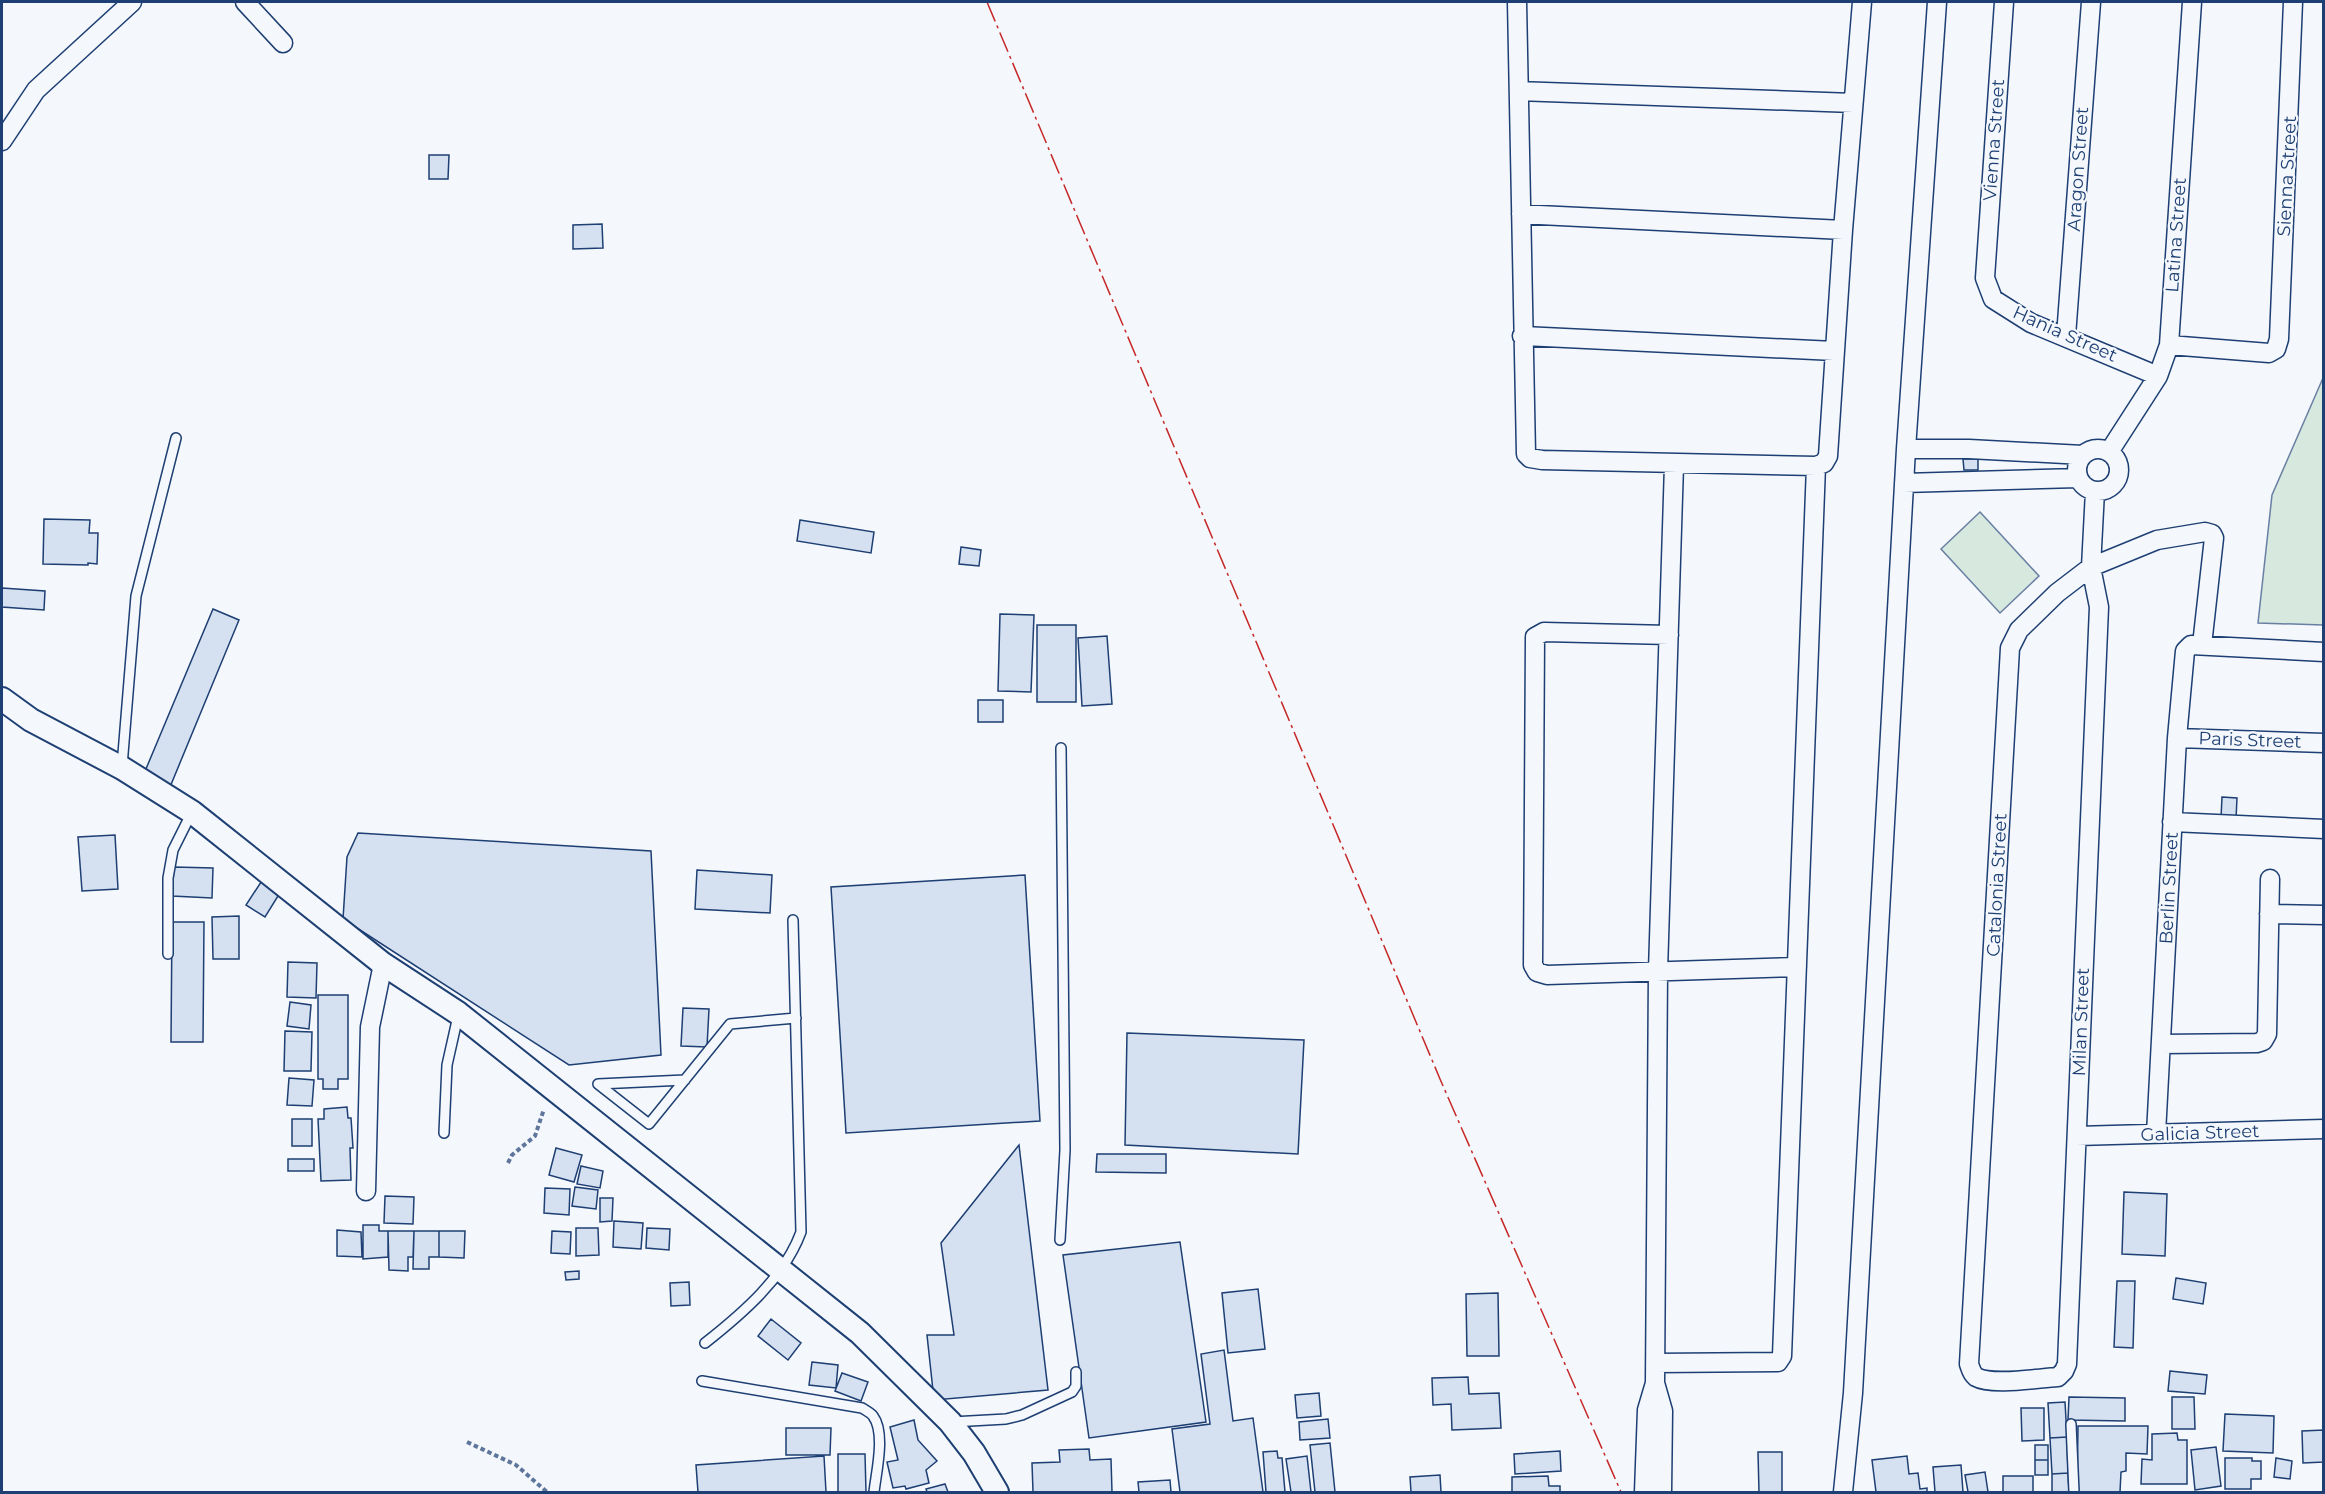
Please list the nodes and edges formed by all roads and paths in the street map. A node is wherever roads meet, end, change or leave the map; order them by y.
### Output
1 (132, 2) edge
2 (245, 2) edge
3 (1517, 2) edge
4 (1862, 2) edge
5 (1936, 2) edge
6 (2004, 2) edge
7 (2091, 2) edge
8 (2192, 2) edge
9 (2293, 2) edge
10 (283, 42) dead end
11 (1519, 91) junction
12 (1853, 103) junction
13 (2, 141) edge
14 (1521, 214) junction
15 (1843, 230) junction
16 (1984, 278) joint
17 (1522, 336) junction
18 (2066, 336) junction
19 (2169, 345) junction
20 (1834, 351) junction
21 (2158, 376) junction
22 (176, 438) dead end
23 (1906, 449) junction
24 (1943, 450) junction
25 (1993, 451) junction
26 (2109, 452) junction
27 (2083, 455) junction
28 (1674, 465) junction
29 (1816, 466) junction
30 (2078, 478) junction
31 (1993, 479) junction
32 (1943, 481) junction
33 (1904, 483) junction
34 (2095, 491) junction
35 (2212, 534) joint
36 (2091, 567) junction
37 (1669, 635) junction
38 (2196, 645) junction
39 (2324, 652) edge
40 (2, 699) edge
41 (2177, 738) junction
42 (2324, 743) edge
43 (1061, 748) dead end
44 (122, 768) junction
45 (192, 812) junction
46 (2172, 822) junction
47 (2324, 828) edge
48 (2270, 879) dead end
49 (2269, 914) junction
50 (2324, 915) edge
51 (793, 920) dead end
52 (168, 954) dead end
53 (383, 964) junction
54 (1797, 967) junction
55 (1658, 971) junction
56 (458, 1014) junction
57 (796, 1018) junction
58 (2162, 1044) junction
59 (685, 1080) junction
60 (552, 1088) junction
61 (2324, 1129) edge
62 (444, 1132) dead end
63 (2156, 1134) junction
64 (2077, 1136) junction
65 (508, 1163) dead end
66 (366, 1191) dead end
67 (1059, 1240) dead end
68 (779, 1271) junction
69 (705, 1343) dead end
70 (1656, 1363) junction
71 (1969, 1364) joint
72 (1076, 1372) dead end
73 (702, 1381) dead end
74 (1655, 1383) junction
75 (950, 1422) junction
76 (2071, 1424) dead end
77 (467, 1442) dead end
78 (547, 1492) edge
79 (874, 1492) edge
80 (997, 1492) edge
81 (1644, 1492) edge
82 (1662, 1492) edge
83 (1844, 1492) edge
84 (2074, 1492) edge

1 - 13 street
2 - 10 street
3 - 11 street
4 - 12 street
5 - 23 street
6 - 16 street, Vienna Street
7 - 18 street, Aragon Street
8 - 19 street, Latina Street
9 - 19 street, Sienna Street
11 - 12 street
11 - 14 street
12 - 15 street
14 - 15 street
14 - 17 street
15 - 20 street
16 - 18 street, Hania Street
17 - 20 street
17 - 28 street
18 - 21 street, Hania Street
19 - 21 street, Latina Street
20 - 29 street
21 - 26 street, Latina Street
22 - 44 lane
23 - 24 street
23 - 33 street
24 - 25 street
24 - 32 street
25 - 27 street
25 - 31 street
26 - 27 street
26 - 34 street
27 - 30 street
28 - 29 street
28 - 37 street
29 - 54 street
30 - 31 street
30 - 34 street
31 - 32 street
32 - 33 street
33 - 83 street
34 - 36 street, Milan Street
35 - 36 street, Catalonia Street
35 - 38 street, Berlin Street
36 - 64 street, Milan Street
36 - 71 street, Catalonia Street
37 - 55 street
37 - 55 street
38 - 39 street
38 - 41 street, Berlin Street
40 - 44 street
41 - 42 street, Paris Street
41 - 46 street, Berlin Street
43 - 67 lane
44 - 45 street
45 - 52 lane
45 - 53 street
46 - 47 street
46 - 58 street, Berlin Street
48 - 49 street
49 - 50 street
49 - 58 street
51 - 57 lane
53 - 56 street
53 - 66 street
54 - 55 street
54 - 70 street
55 - 70 street
56 - 60 street
56 - 62 lane
57 - 59 lane
57 - 68 lane
58 - 63 street, Berlin Street
59 - 59 lane
60 - 65 path
60 - 68 street
61 - 63 street, Galicia Street
63 - 64 street, Galicia Street
64 - 71 street, Milan Street
68 - 69 lane
68 - 75 street
70 - 74 street
72 - 75 lane
73 - 79 lane
74 - 81 street
74 - 82 street
75 - 80 street
76 - 84 lane
77 - 78 path

